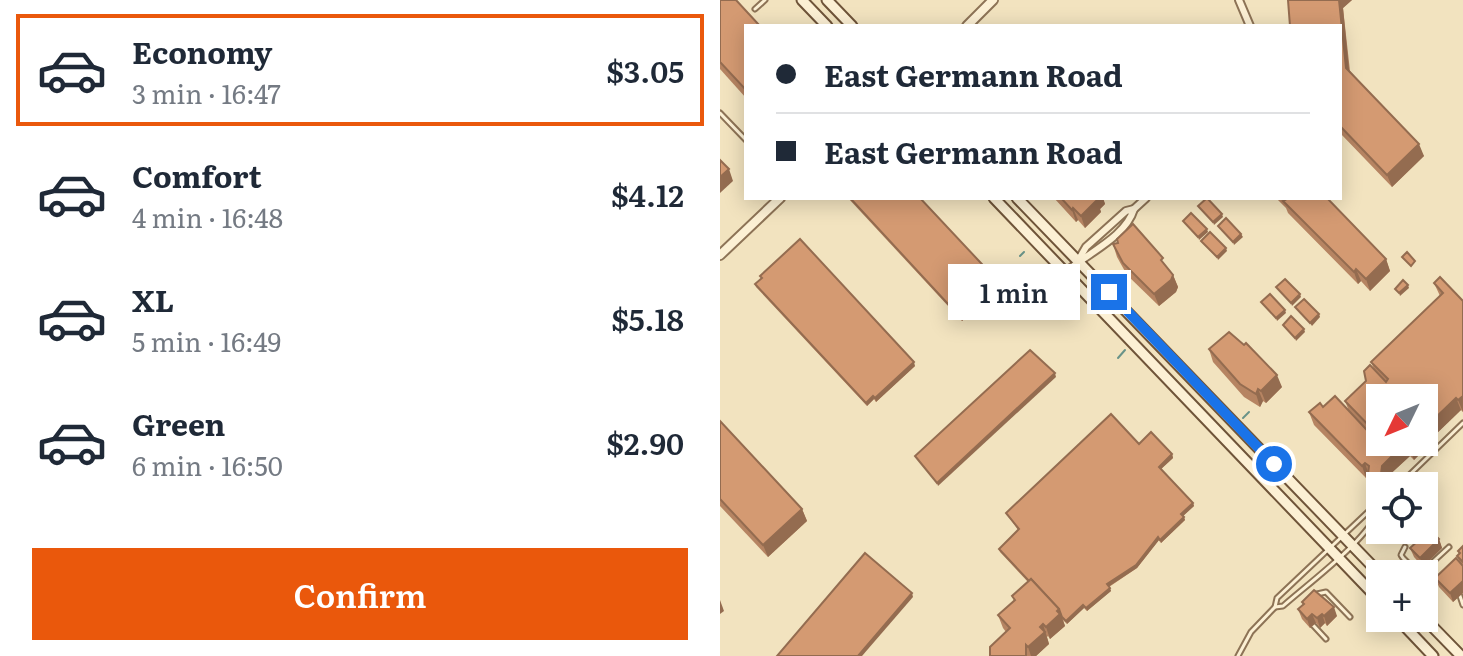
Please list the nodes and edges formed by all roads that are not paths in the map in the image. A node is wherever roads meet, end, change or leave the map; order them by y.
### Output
1 (765, 0) edge
2 (802, 0) edge
3 (827, 0) edge
4 (993, 0) edge
5 (1239, 0) edge
6 (755, 9) dead end
7 (825, 24) edge
8 (850, 24) edge
9 (969, 24) edge
10 (1249, 24) edge
11 (720, 113) edge
12 (744, 138) edge
13 (778, 200) edge
14 (996, 200) edge
15 (1019, 200) edge
16 (1144, 200) edge
17 (720, 255) edge
18 (1078, 261) junction
19 (1066, 272) junction
20 (1463, 423) edge
21 (1412, 472) edge
22 (1366, 514) edge
23 (1366, 529) edge
24 (1343, 537) junction
25 (1351, 545) junction
26 (1405, 547) dead end
27 (1449, 547) dead end
28 (1330, 549) junction
29 (1338, 557) junction
30 (1366, 560) edge
31 (1366, 586) edge
32 (1460, 596) dead end
33 (1310, 600) edge
34 (1463, 605) edge
35 (1275, 607) junction
36 (1350, 617) dead end
37 (1313, 625) edge
38 (1410, 632) edge
39 (1438, 632) edge
40 (1326, 639) dead end
41 (1238, 656) edge
42 (1433, 656) edge
43 (1461, 656) edge

1 - 6 lane
2 - 7 main road
3 - 8 main road
4 - 9 street
5 - 10 street
11 - 12 lane
13 - 17 street
14 - 19 main road
15 - 18 main road
16 - 18 street
18 - 19 street
18 - 24 main road
19 - 28 main road
20 - 21 lane
22 - 24 lane
23 - 25 lane
24 - 25 main road
24 - 28 lane
25 - 29 lane
25 - 30 main road
26 - 27 lane
28 - 29 main road
28 - 35 lane
29 - 31 main road
29 - 35 lane
32 - 34 lane
33 - 36 lane
35 - 41 lane
37 - 40 lane
38 - 42 main road
39 - 43 main road

